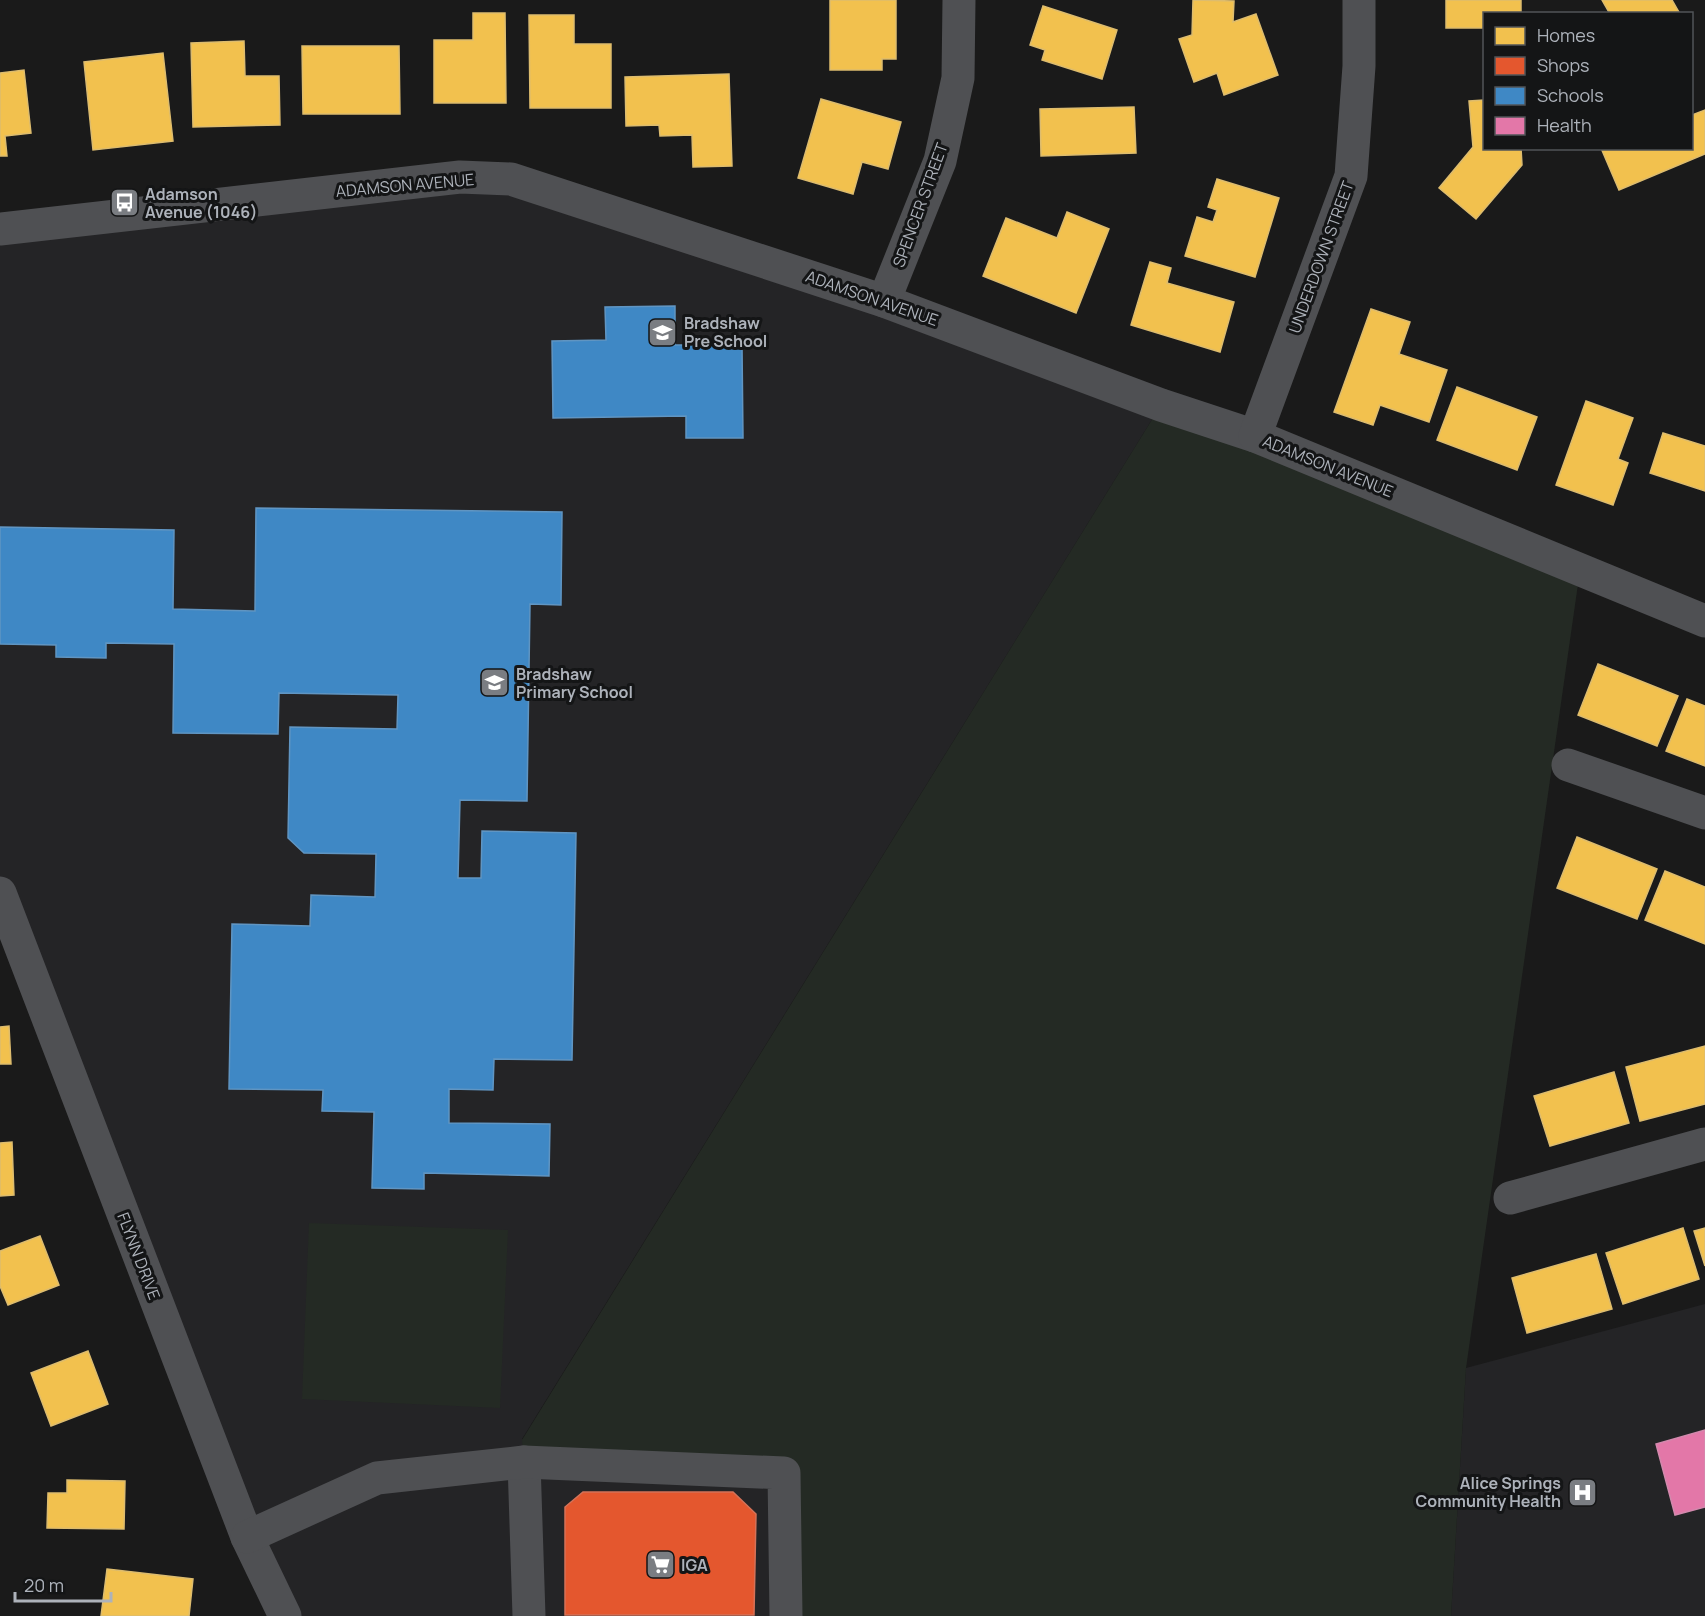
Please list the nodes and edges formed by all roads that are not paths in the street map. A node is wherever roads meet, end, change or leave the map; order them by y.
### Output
1 (959, 0) edge
2 (1359, 0) edge
3 (0, 229) edge
4 (884, 301) junction
5 (1255, 436) junction
6 (1705, 621) edge
7 (1568, 765) dead end
8 (1705, 813) edge
9 (0, 893) edge
10 (1705, 1144) edge
11 (1510, 1198) dead end
12 (524, 1462) junction
13 (247, 1537) junction
14 (285, 1616) edge
15 (529, 1616) edge
16 (786, 1616) edge

1 - 4 street, SPENCER STREET
2 - 5 street, UNDERDOWN STREET
3 - 4 street, ADAMSON AVENUE
4 - 5 street, ADAMSON AVENUE
5 - 6 street, ADAMSON AVENUE
7 - 8 street
9 - 13 street, FLYNN DRIVE
10 - 11 street
12 - 13 street
12 - 15 street
12 - 16 street
13 - 14 street, FLYNN DRIVE

